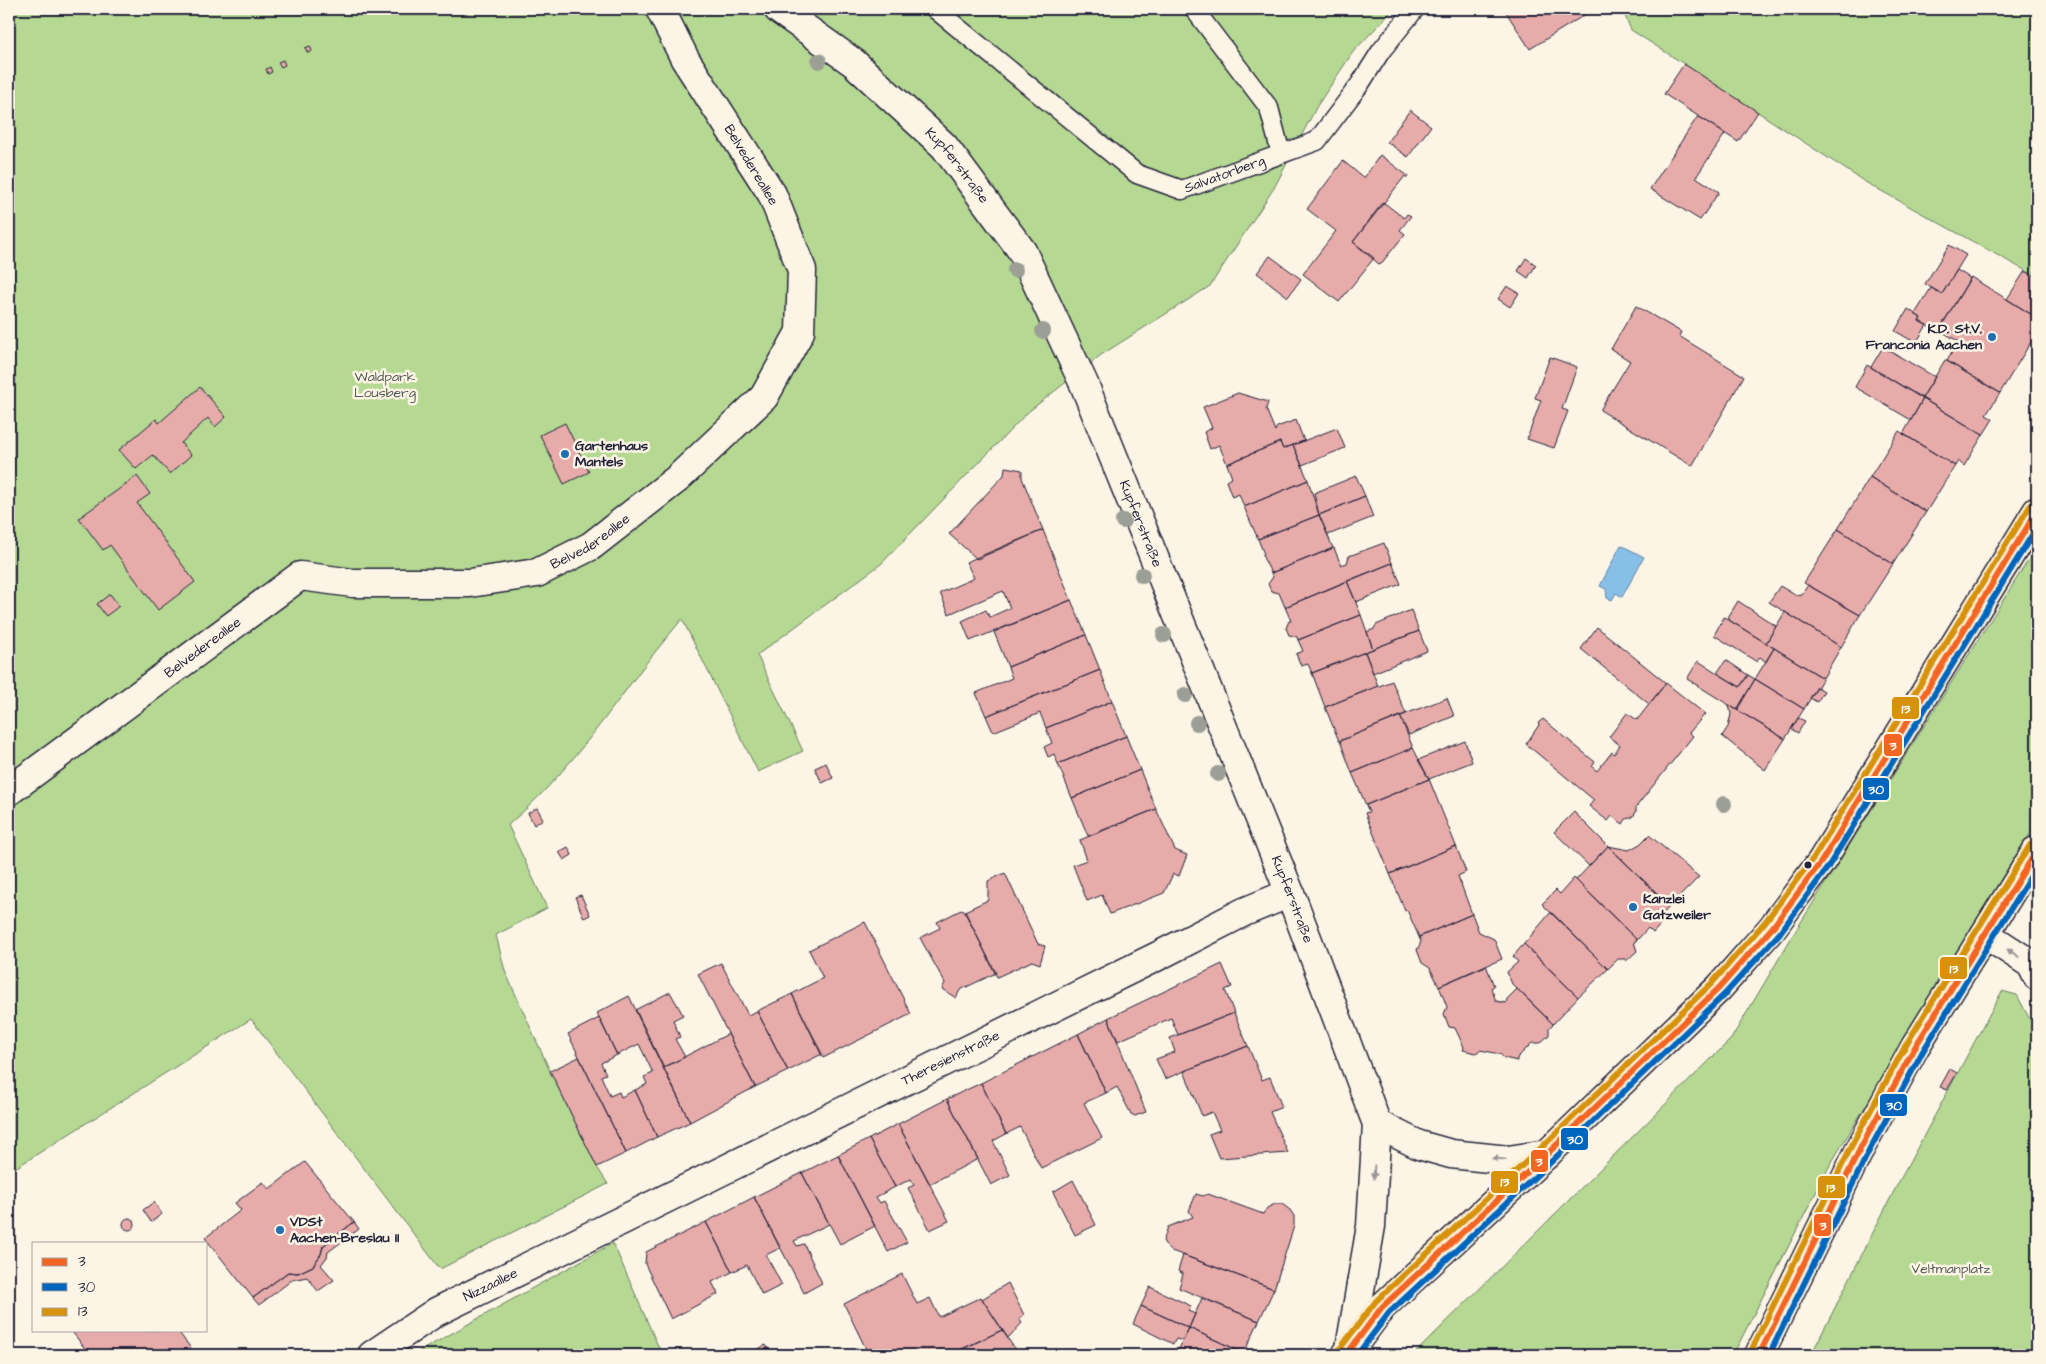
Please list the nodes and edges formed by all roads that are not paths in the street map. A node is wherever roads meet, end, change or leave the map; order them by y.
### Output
1 (660, 9) edge
2 (778, 9) edge
3 (935, 9) edge
4 (1194, 9) edge
5 (1415, 9) edge
6 (1281, 154) junction
7 (2037, 511) edge
8 (9, 791) edge
9 (2037, 850) edge
10 (1290, 893) junction
11 (1984, 934) junction
12 (2037, 976) edge
13 (1377, 1124) junction
14 (1547, 1154) junction
15 (613, 1224) joint
16 (1348, 1352) edge
17 (372, 1355) edge
18 (1759, 1355) edge

1 - 8 street, Belvedereallee
2 - 10 street, Kupferstraße
3 - 6 lane, Salvatorberg
4 - 6 lane
5 - 6 lane, Salvatorberg
7 - 14 main road
9 - 11 main road
10 - 13 street, Kupferstraße
10 - 15 street, Theresienstraße
12 -> 11 street
11 - 18 main road
14 -> 13 street
13 -> 16 street, Kupferstraße
14 - 16 main road
15 - 17 street, Nizzaallee

